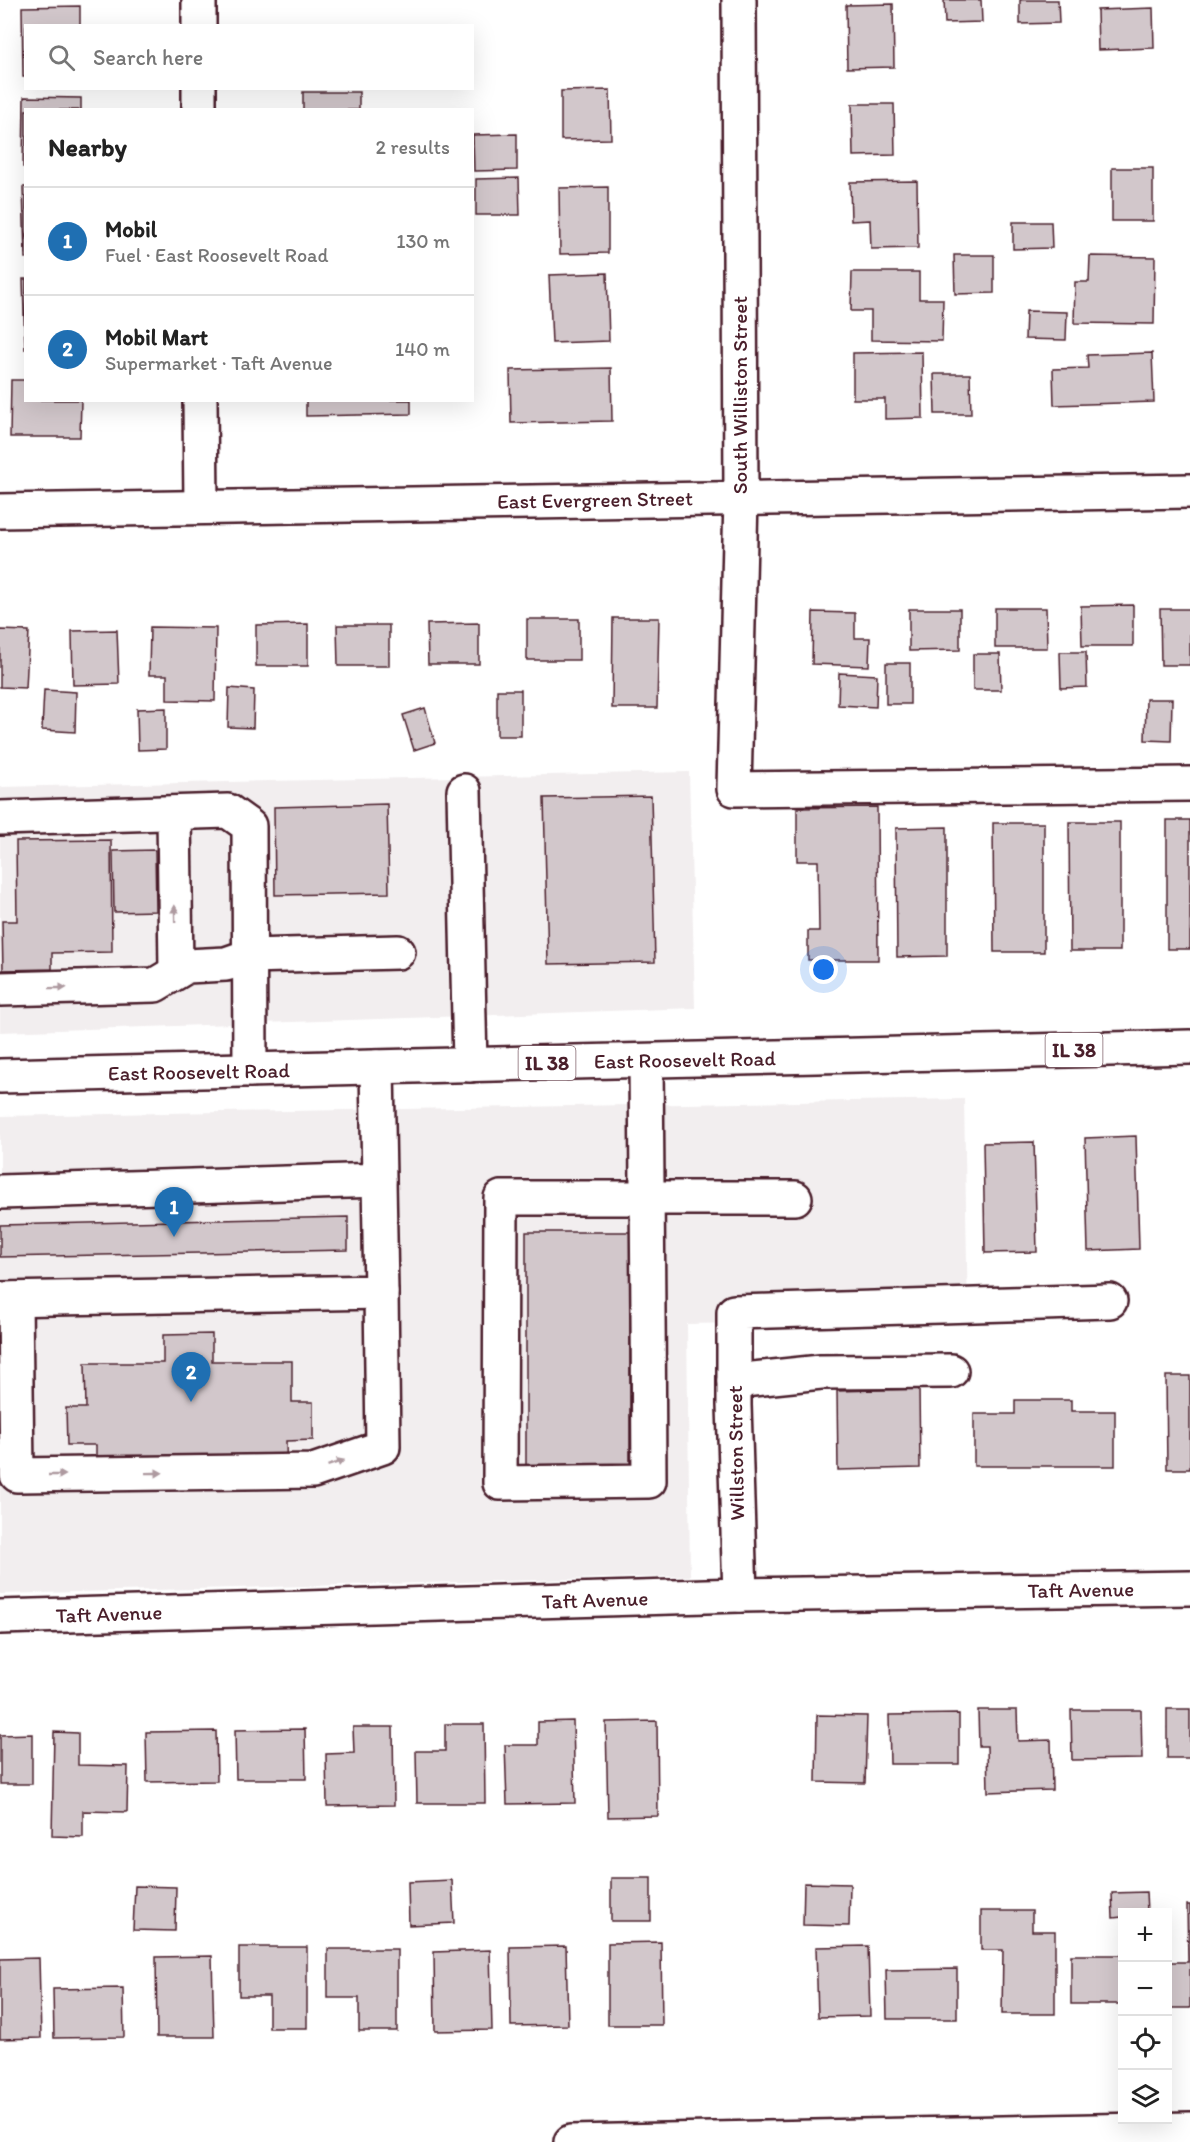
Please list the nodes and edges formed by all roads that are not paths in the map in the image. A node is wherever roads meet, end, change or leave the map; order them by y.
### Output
1 (199, 0) edge
2 (739, 0) edge
3 (199, 24) edge
4 (199, 90) edge
5 (199, 108) edge
6 (200, 402) edge
7 (1190, 491) edge
8 (741, 498) junction
9 (201, 507) junction
10 (0, 511) edge
11 (1190, 784) edge
12 (464, 791) dead end
13 (174, 813) junction
14 (0, 818) edge
15 (398, 952) dead end
16 (249, 956) junction
17 (176, 972) junction
18 (0, 989) edge
19 (1190, 1047) edge
20 (646, 1061) junction
21 (470, 1065) junction
22 (377, 1068) junction
23 (250, 1071) junction
24 (0, 1076) edge
25 (379, 1180) junction
26 (0, 1192) edge
27 (795, 1198) dead end
28 (647, 1199) junction
29 (381, 1292) junction
30 (7, 1299) edge
31 (1110, 1301) dead end
32 (951, 1371) dead end
33 (734, 1381) junction
34 (1190, 1588) edge
35 (740, 1595) junction
36 (0, 1617) edge
37 (1190, 2129) edge
38 (735, 2140) edge
39 (571, 2142) edge

1 - 3 street
2 - 8 street, South Williston Street
4 - 5 street
6 - 9 street
7 - 8 street, East Evergreen Street
8 - 9 street, East Evergreen Street
8 - 11 street, South Williston Street
9 - 10 street, East Evergreen Street
12 - 21 street
13 - 14 street
13 - 16 street
17 -> 13 street
15 - 16 street
16 - 17 street
16 - 23 street
18 -> 17 street
19 - 20 street, East Roosevelt Road / IL 38
20 - 21 street, East Roosevelt Road / IL 38
20 - 28 street
21 - 22 street, East Roosevelt Road / IL 38
22 - 23 street, East Roosevelt Road / IL 38
22 - 25 street
23 - 24 street, East Roosevelt Road / IL 38
25 - 26 street
25 - 29 street
27 - 28 street
28 - 28 street
29 - 30 street
30 -> 29 street
31 - 33 street, Willston Street
32 - 33 street
33 - 35 street, Willston Street
34 - 35 street, Taft Avenue
35 - 36 street, Taft Avenue
37 - 38 street
38 - 39 street

